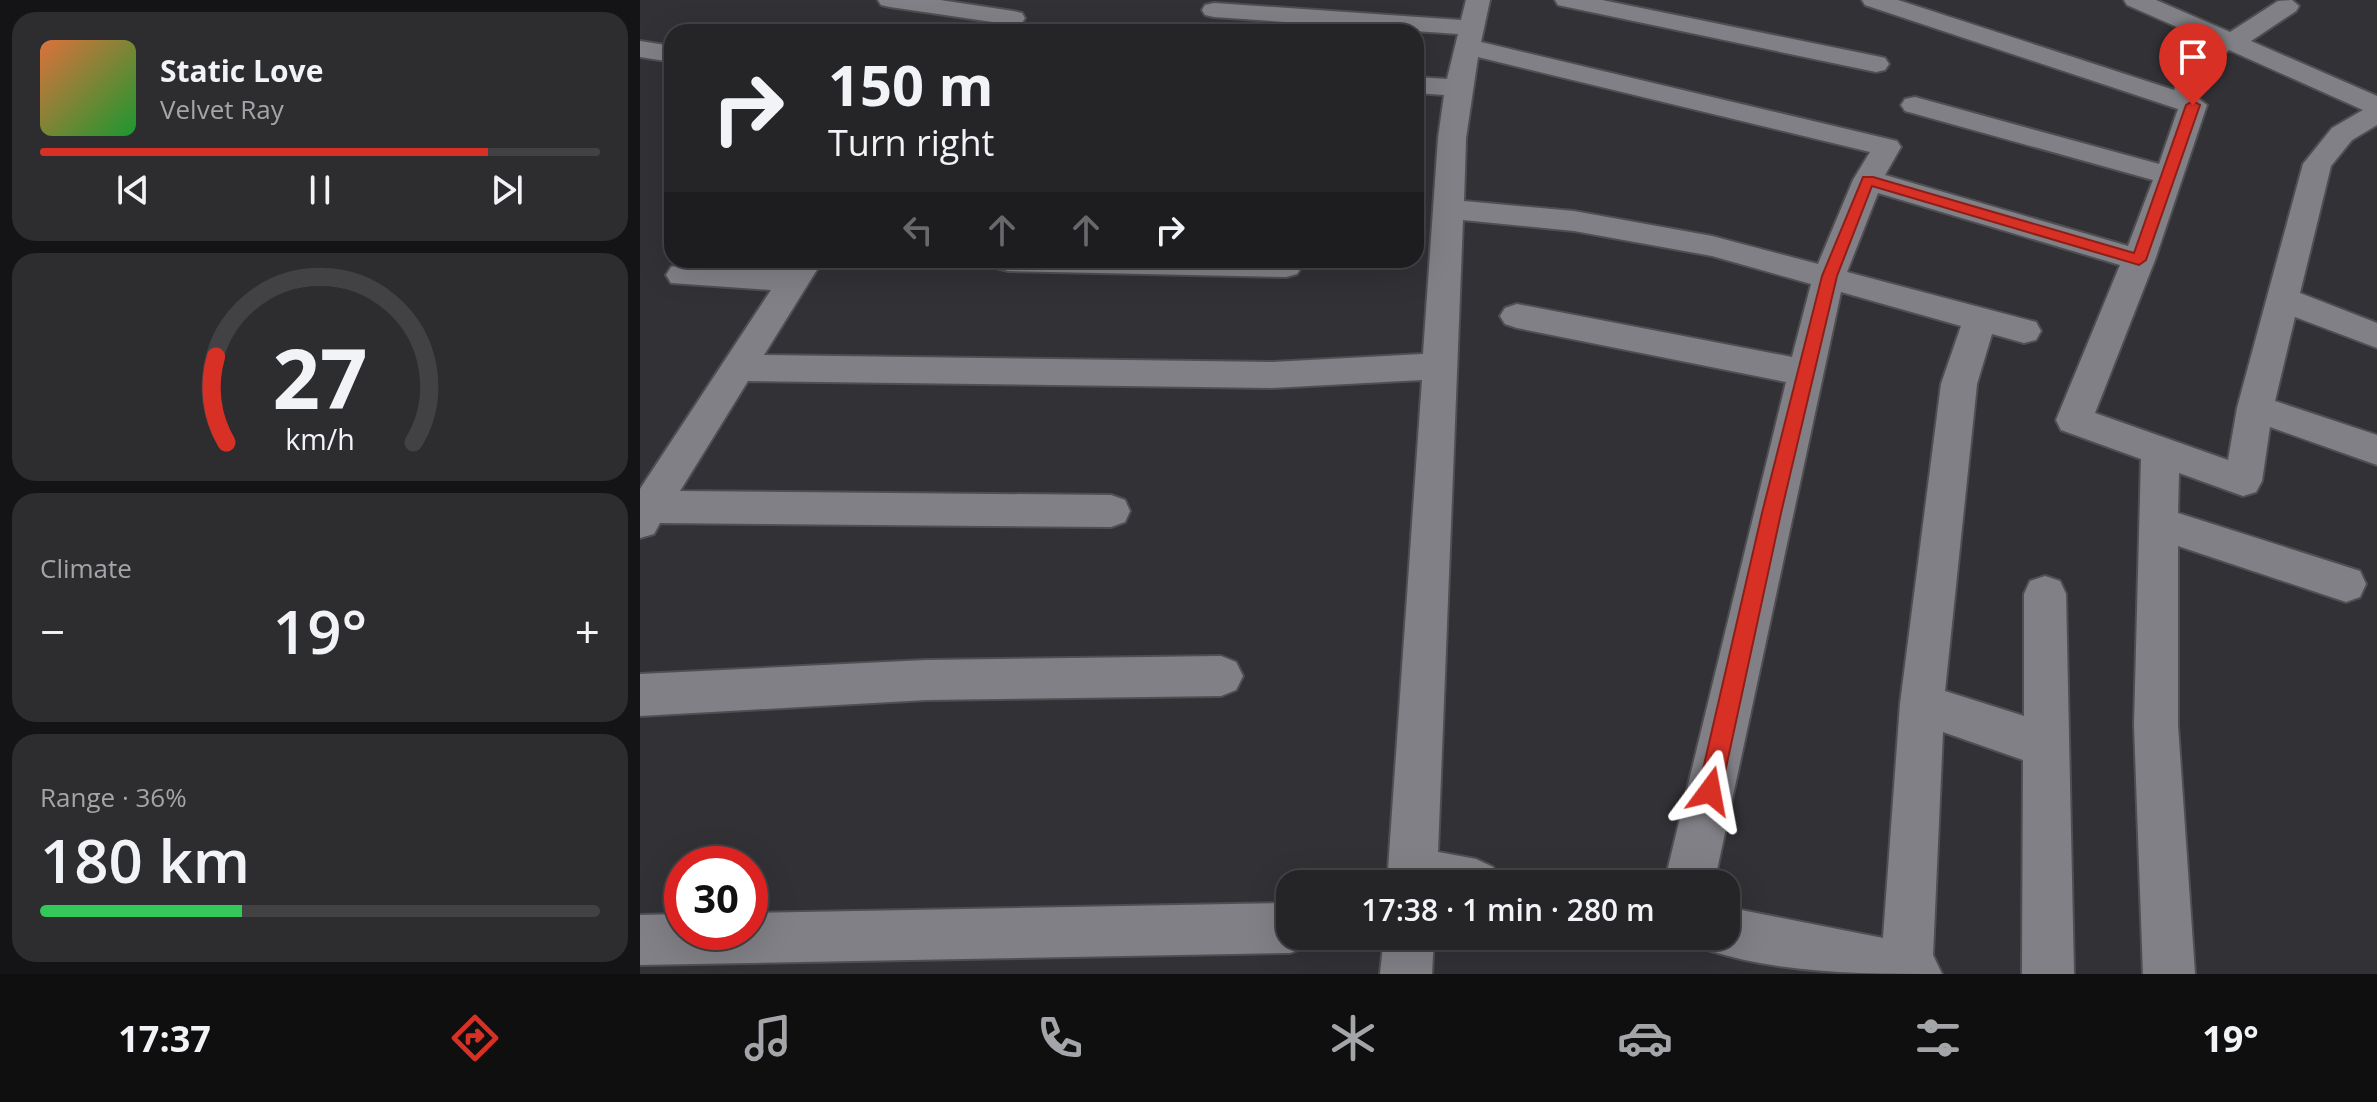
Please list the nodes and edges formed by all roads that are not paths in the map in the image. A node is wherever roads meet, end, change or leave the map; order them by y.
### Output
1 (890, 0) edge
2 (1567, 0) edge
3 (1874, 0) edge
4 (2140, 1) edge
5 (1217, 5) edge
6 (2287, 6) dead end
7 (1015, 17) edge
8 (1204, 24) edge
9 (1473, 25) edge
10 (2229, 41) junction
11 (640, 49) edge
12 (664, 53) edge
13 (1876, 64) dead end
14 (1424, 86) edge
15 (1459, 88) junction
16 (2183, 102) junction
17 (1915, 105) dead end
18 (2377, 106) edge
19 (2377, 113) edge
20 (2170, 176) junction
21 (1868, 180) junction
22 (1449, 209) junction
23 (2139, 260) junction
24 (799, 270) edge
25 (682, 275) dead end
26 (1829, 276) junction
27 (2283, 299) junction
28 (1517, 316) dead end
29 (1980, 319) junction
30 (2024, 331) dead end
31 (2377, 336) edge
32 (1440, 366) junction
33 (737, 368) junction
34 (1805, 373) junction
35 (2255, 408) junction
36 (2377, 450) edge
37 (2160, 453) junction
38 (1111, 511) dead end
39 (645, 515) edge
40 (2159, 523) junction
41 (2346, 584) dead end
42 (2045, 594) dead end
43 (1221, 676) dead end
44 (640, 695) edge
45 (1922, 704) junction
46 (2047, 746) junction
47 (1412, 870) edge
48 (1692, 870) edge
49 (1276, 928) edge
50 (1740, 935) edge
51 (640, 940) edge
52 (1408, 950) edge
53 (1911, 972) edge
54 (1406, 974) edge
55 (2048, 974) edge
56 (2169, 974) edge

1 - 7 street
2 - 13 street
3 - 16 street
4 - 10 street
5 - 8 street
5 - 9 street
6 - 10 street
9 - 15 street
9 - 21 street
10 - 16 street
10 - 18 street
11 - 12 street
14 - 15 street
15 - 22 street
16 - 20 street
17 - 20 street
19 - 27 street
20 - 23 street
21 - 23 street
21 - 26 street
22 - 26 street
22 - 32 street
23 - 37 street
24 - 25 street
24 - 33 street
26 - 29 street
26 - 34 street
27 - 31 street
27 - 35 street
28 - 34 street
29 - 30 street
29 - 45 street
32 - 33 street
32 - 47 street
33 - 39 street
34 - 48 street
35 - 36 street
35 - 37 street
37 - 40 street
38 - 39 street
40 - 41 street
40 - 56 street
42 - 46 street
43 - 44 street
45 - 46 street
45 - 53 street
46 - 55 street
49 - 51 street
50 - 53 street
52 - 54 street

